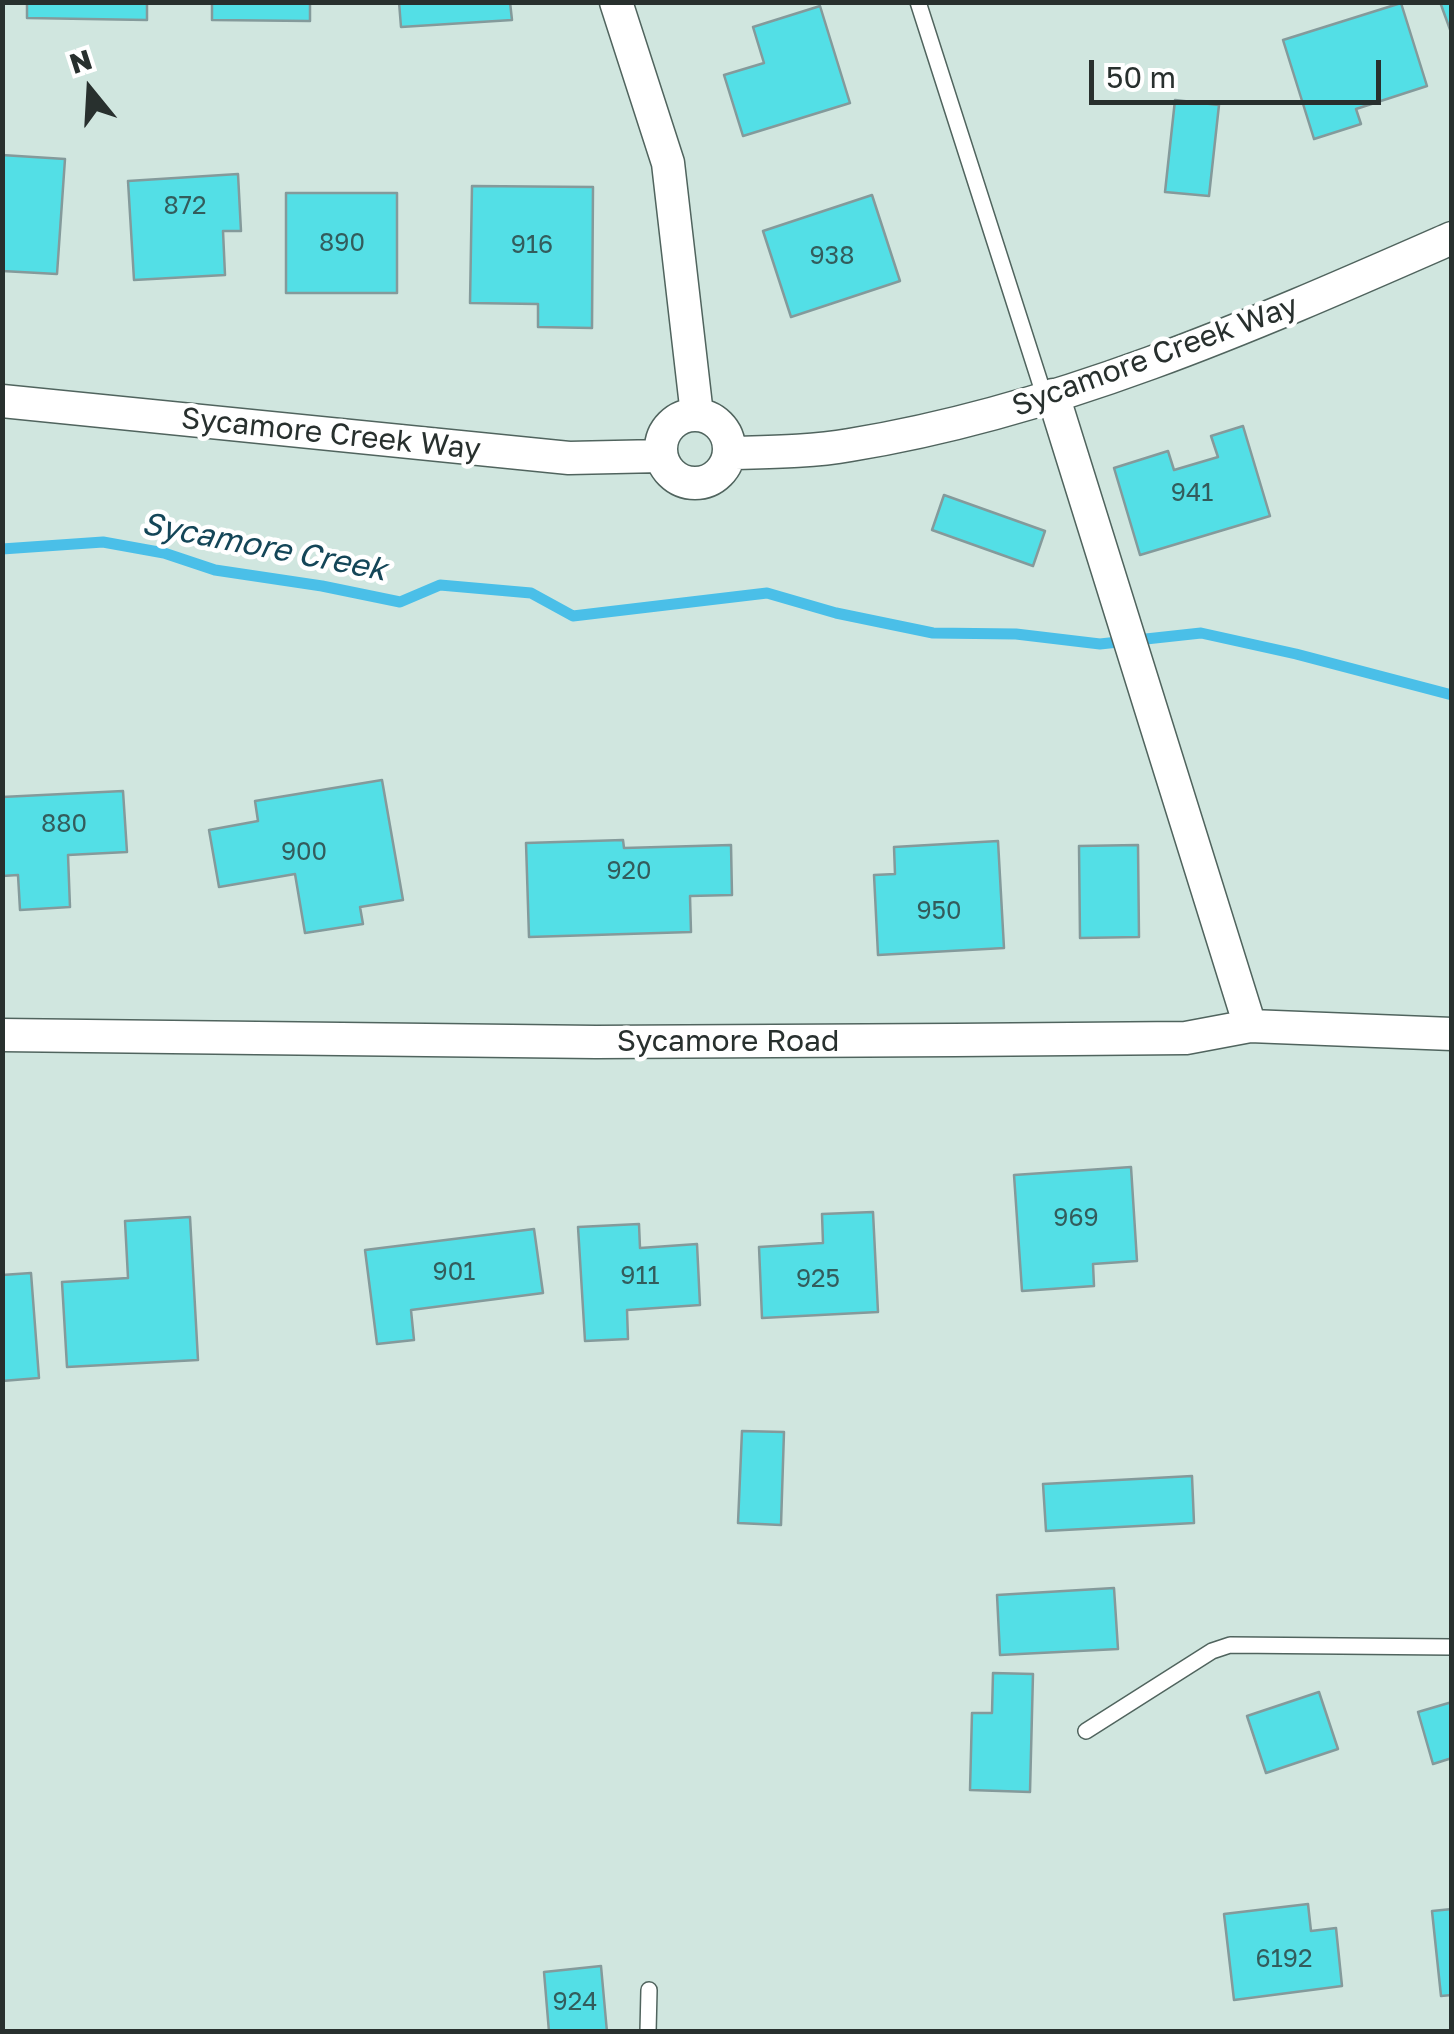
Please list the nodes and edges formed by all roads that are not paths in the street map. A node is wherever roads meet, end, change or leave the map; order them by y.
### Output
1 (616, 2) edge
2 (918, 2) edge
3 (1452, 238) edge
4 (1049, 396) junction
5 (2, 401) edge
6 (698, 415) junction
7 (729, 453) junction
8 (661, 456) junction
9 (1250, 1026) junction
10 (1452, 1034) edge
11 (2, 1035) edge
12 (1452, 1647) edge
13 (1086, 1731) dead end
14 (649, 1990) dead end
15 (648, 2032) edge

1 - 6 street
2 - 4 lane
3 - 4 street, Sycamore Creek Way
4 - 7 street, Sycamore Creek Way
4 - 9 street
5 - 8 street, Sycamore Creek Way
6 - 7 street
6 - 8 street
7 - 8 street
9 - 10 street, Sycamore Road
9 - 11 street, Sycamore Road
12 - 13 lane
14 - 15 lane

